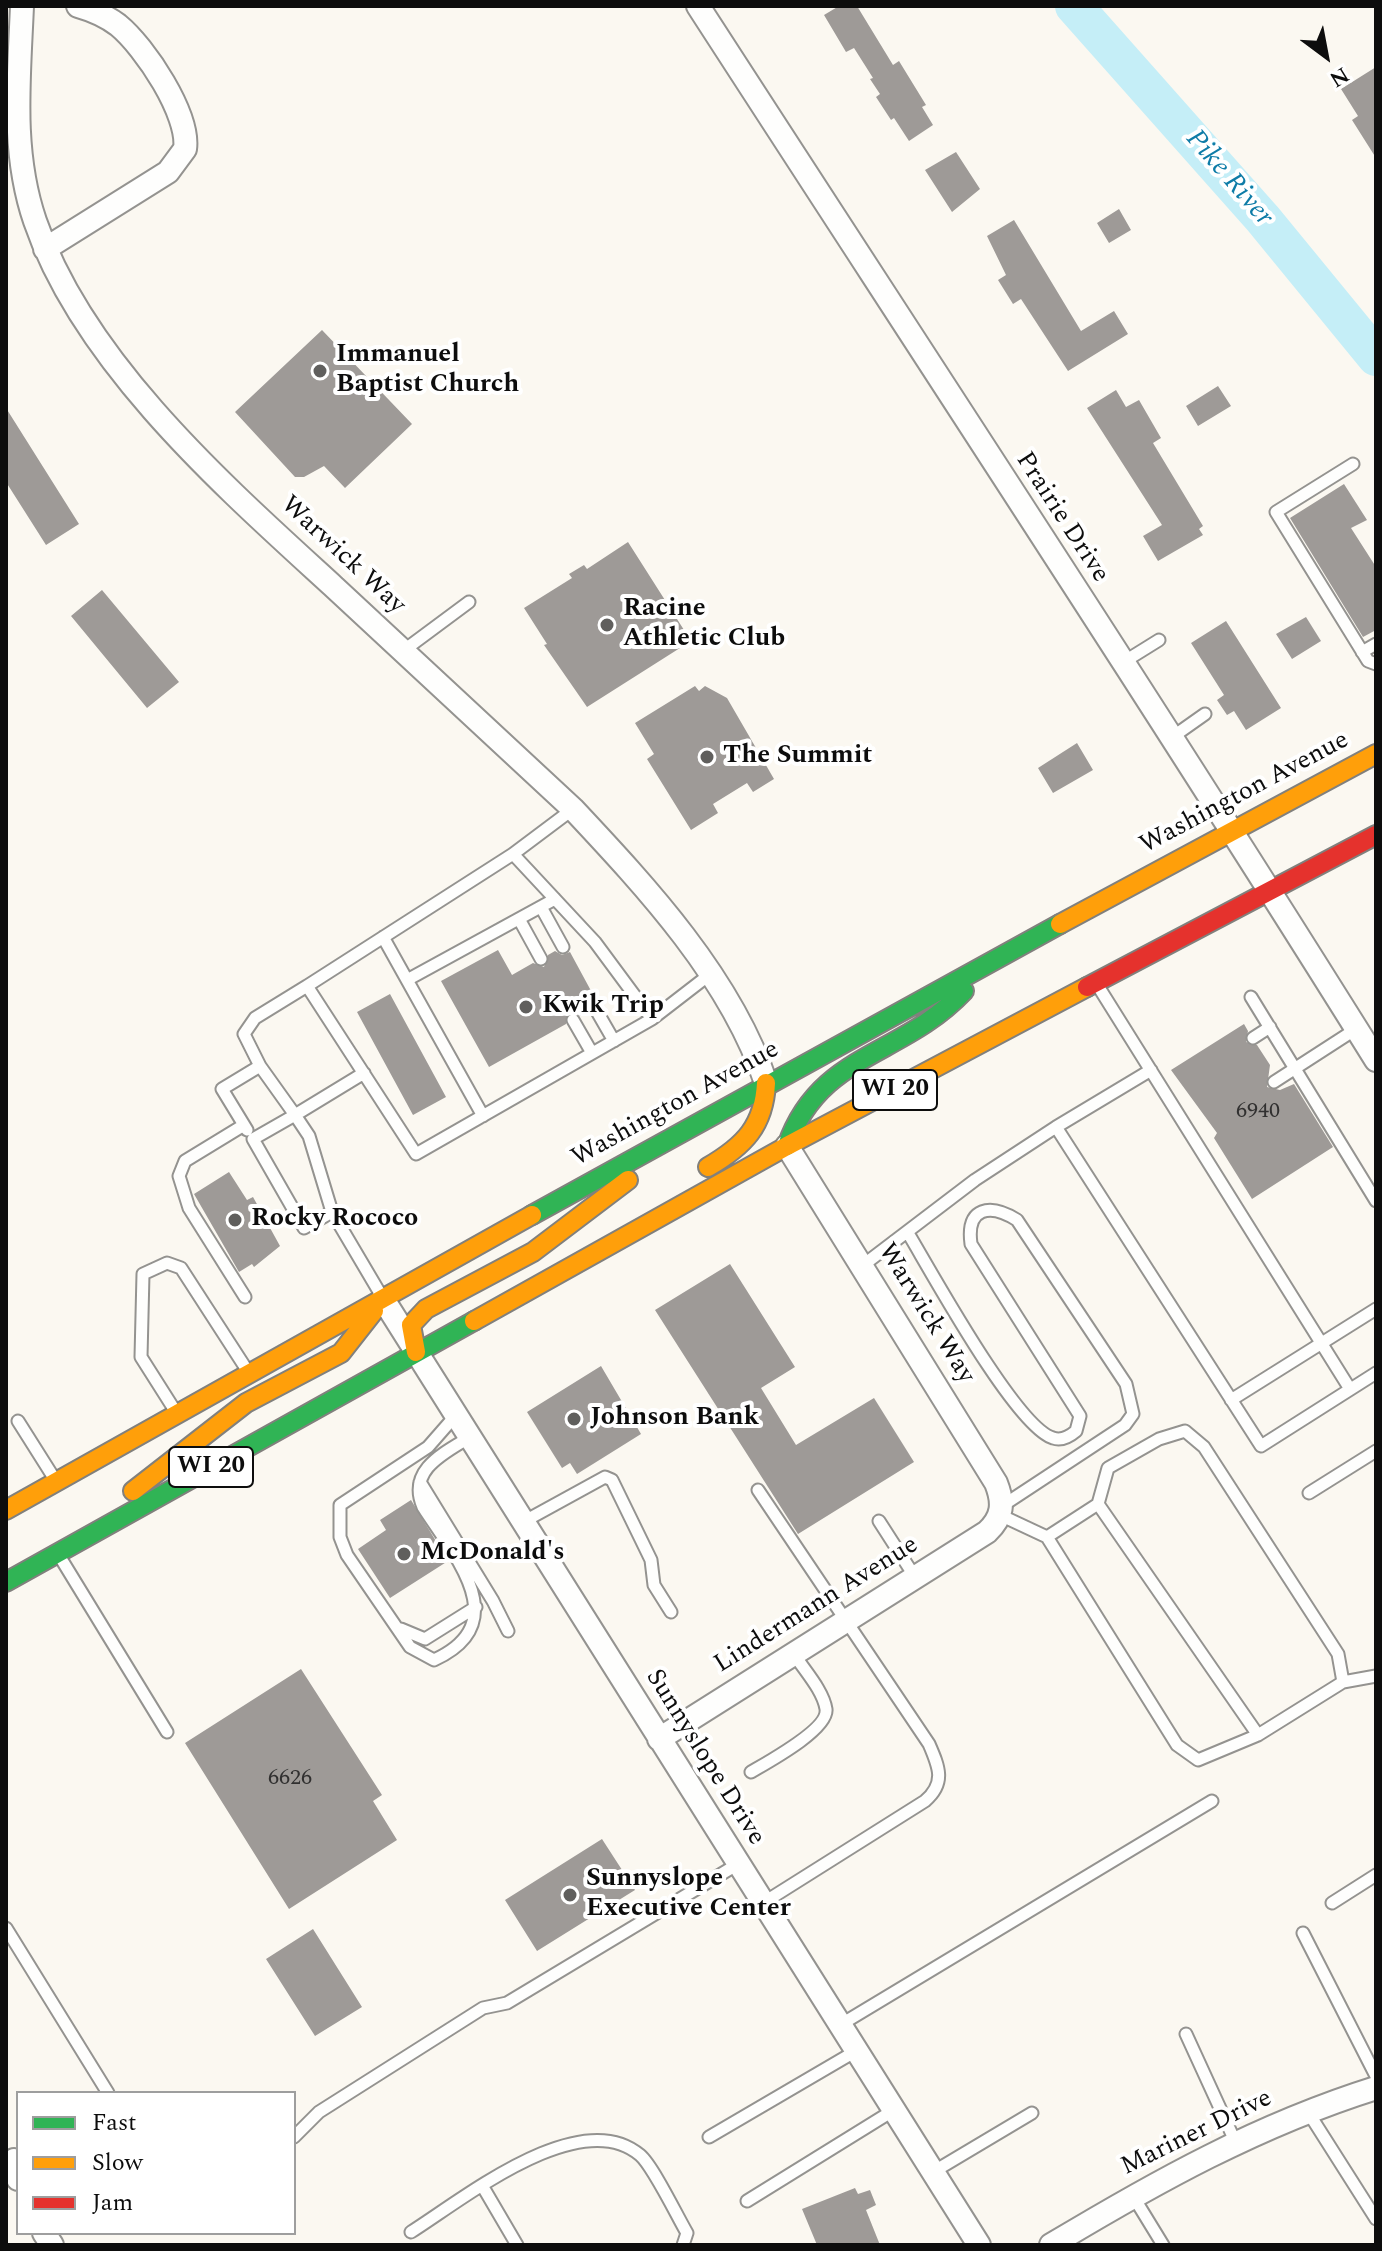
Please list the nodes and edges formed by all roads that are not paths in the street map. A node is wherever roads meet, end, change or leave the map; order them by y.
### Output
1 (22, 6) edge
2 (78, 6) edge
3 (698, 6) edge
4 (12, 140) edge
5 (45, 249) junction
6 (1353, 464) dead end
7 (469, 602) dead end
8 (1159, 640) dead end
9 (1376, 644) edge
10 (403, 651) junction
11 (1362, 652) junction
12 (1121, 663) junction
13 (1376, 664) edge
14 (1205, 714) dead end
15 (1170, 738) junction
16 (1376, 754) edge
17 (573, 809) junction
18 (1232, 829) junction
19 (1376, 835) edge
20 (513, 854) junction
21 (1272, 893) junction
22 (555, 899) junction
23 (541, 907) junction
24 (519, 919) junction
25 (383, 937) junction
26 (563, 947) dead end
27 (541, 959) dead end
28 (992, 960) junction
29 (709, 975) junction
30 (407, 980) junction
31 (1097, 984) junction
32 (307, 986) junction
33 (1251, 997) dead end
34 (595, 1008) dead end
35 (652, 1019) junction
36 (573, 1020) dead end
37 (1270, 1027) junction
38 (1356, 1029) junction
39 (1253, 1038) dead end
40 (614, 1041) junction
41 (592, 1053) junction
42 (1376, 1060) edge
43 (260, 1066) junction
44 (1151, 1070) junction
45 (1296, 1070) junction
46 (364, 1073) junction
47 (1274, 1082) dead end
48 (766, 1083) junction
49 (295, 1115) junction
50 (483, 1116) junction
51 (244, 1125) junction
52 (1056, 1127) junction
53 (671, 1137) junction
54 (253, 1139) junction
55 (787, 1146) junction
56 (689, 1177) dead end
57 (1375, 1197) edge
58 (332, 1212) junction
59 (599, 1230) dead end
60 (908, 1233) junction
61 (578, 1262) junction
62 (862, 1266) junction
63 (245, 1297) dead end
64 (383, 1299) junction
65 (1376, 1309) edge
66 (1321, 1343) junction
67 (416, 1352) junction
68 (1376, 1373) edge
69 (249, 1374) junction
70 (1350, 1389) junction
71 (1231, 1400) junction
72 (177, 1415) junction
73 (456, 1415) junction
74 (18, 1421) dead end
75 (470, 1437) junction
76 (1376, 1451) edge
77 (56, 1482) junction
78 (420, 1482) junction
79 (758, 1490) dead end
80 (1309, 1493) dead end
81 (1098, 1504) junction
82 (6, 1510) edge
83 (1001, 1510) junction
84 (879, 1521) dead end
85 (523, 1522) junction
86 (1047, 1537) junction
87 (57, 1553) junction
88 (915, 1577) junction
89 (6, 1582) edge
90 (476, 1606) junction
91 (671, 1612) dead end
92 (847, 1621) junction
93 (397, 1627) junction
94 (508, 1631) dead end
95 (794, 1654) junction
96 (1376, 1676) edge
97 (1343, 1682) junction
98 (167, 1732) dead end
99 (1258, 1735) junction
100 (659, 1739) junction
101 (751, 1772) dead end
102 (1212, 1801) dead end
103 (738, 1864) junction
104 (1376, 1875) edge
105 (763, 1903) junction
106 (1332, 1903) dead end
107 (6, 1928) edge
108 (1303, 1933) dead end
109 (840, 2025) junction
110 (1186, 2034) dead end
111 (856, 2051) junction
112 (1376, 2076) edge
113 (1376, 2088) edge
114 (107, 2091) edge
115 (894, 2110) junction
116 (1308, 2111) junction
117 (1032, 2113) dead end
118 (296, 2135) edge
119 (709, 2137) dead end
120 (1235, 2141) junction
121 (933, 2172) junction
122 (483, 2187) junction
123 (1133, 2196) junction
124 (747, 2201) dead end
125 (1376, 2219) edge
126 (411, 2232) dead end
127 (517, 2245) edge
128 (683, 2245) edge
129 (979, 2245) edge
130 (1051, 2245) edge
131 (1163, 2245) edge

1 - 4 street, Warwick Way
2 - 5 street
3 - 12 street, Prairie Drive
4 - 5 street, Warwick Way
5 - 10 street, Warwick Way
6 - 11 lane
7 - 10 lane
8 - 12 lane
9 - 11 lane
10 - 17 street, Warwick Way
11 - 13 lane
12 - 15 street, Prairie Drive
14 - 15 lane
15 - 18 street, Prairie Drive
16 - 18 main road, Washington Avenue / WI 20
17 - 20 lane
17 - 29 street, Warwick Way
18 - 21 street, Prairie Drive
18 - 28 main road, Washington Avenue / WI 20
19 - 21 main road, WI 20
20 - 22 lane
20 - 25 lane
21 - 31 main road, WI 20
21 - 38 street, Prairie Drive
22 - 23 lane
22 - 35 lane
23 - 24 lane
23 - 26 lane
24 - 27 lane
24 - 30 lane
25 - 30 lane
25 - 32 lane
28 - 48 main road, Washington Avenue / WI 20
28 - 55 main road
29 - 35 lane
29 - 48 street, Warwick Way
30 - 50 lane
31 - 44 lane
31 - 55 main road, WI 20
32 - 43 lane
32 - 46 lane
33 - 37 lane
34 - 40 lane
35 - 40 lane
36 - 41 lane
37 - 39 lane
37 - 45 lane
38 - 42 street, Prairie Drive
38 - 45 lane
40 - 41 lane
41 - 50 lane
43 - 49 lane
43 - 51 lane
44 - 52 lane
44 - 66 lane
45 - 47 lane
45 - 57 lane
46 - 49 lane
46 - 50 lane
48 - 53 main road, Washington Avenue / WI 20
48 - 56 main road
49 - 54 lane
49 - 58 lane
51 - 54 lane
51 - 63 lane
52 - 60 lane
52 - 71 lane
53 - 64 main road, Washington Avenue / WI 20
53 - 67 main road
54 - 58 lane
55 - 61 main road, WI 20
55 - 62 street, Warwick Way
58 - 64 lane
59 - 61 main road
60 - 62 lane
60 - 83 lane
61 - 67 main road, WI 20
62 - 83 street, Warwick Way
64 - 67 street, Sunnyslope Drive
64 - 69 main road, Washington Avenue / WI 20
64 - 87 main road
65 - 66 lane
66 - 70 lane
66 - 71 lane
67 - 73 street, Sunnyslope Drive
67 - 87 main road, WI 20
68 - 70 lane
69 - 72 main road, Washington Avenue / WI 20
69 - 72 lane
70 - 71 lane
72 - 77 main road, Washington Avenue / WI 20
73 - 75 street, Sunnyslope Drive
73 - 93 lane
74 - 77 lane
75 - 78 lane
75 - 85 street, Sunnyslope Drive
76 - 80 lane
77 - 82 main road, Washington Avenue / WI 20
78 - 90 lane
78 - 94 lane
79 - 92 lane
81 - 86 lane
81 - 97 lane
81 - 99 lane
83 - 86 lane
83 - 88 street, Lindermann Avenue
84 - 88 lane
85 - 91 lane
85 - 100 street, Sunnyslope Drive
86 - 99 lane
87 - 89 main road, WI 20
87 - 98 lane
88 - 92 street, Lindermann Avenue
90 - 93 lane
90 - 93 lane
92 - 95 street, Lindermann Avenue
92 - 105 lane
95 - 100 street, Lindermann Avenue
95 - 101 lane
96 - 97 lane
97 - 99 lane
100 - 103 street, Sunnyslope Drive
102 - 109 lane
103 - 105 street, Sunnyslope Drive
103 - 118 lane
104 - 106 lane
105 - 109 street, Sunnyslope Drive
107 - 114 lane
108 - 112 lane
109 - 111 street, Sunnyslope Drive
110 - 120 lane
111 - 115 street, Sunnyslope Drive
111 - 119 lane
113 - 116 street, Mariner Drive
115 - 121 street, Sunnyslope Drive
115 - 124 lane
116 - 120 street, Mariner Drive
116 - 125 lane
117 - 121 lane
120 - 123 street, Mariner Drive
121 - 129 street, Sunnyslope Drive
122 - 126 lane
122 - 127 lane
122 - 128 lane
123 - 130 street, Mariner Drive
123 - 131 lane

